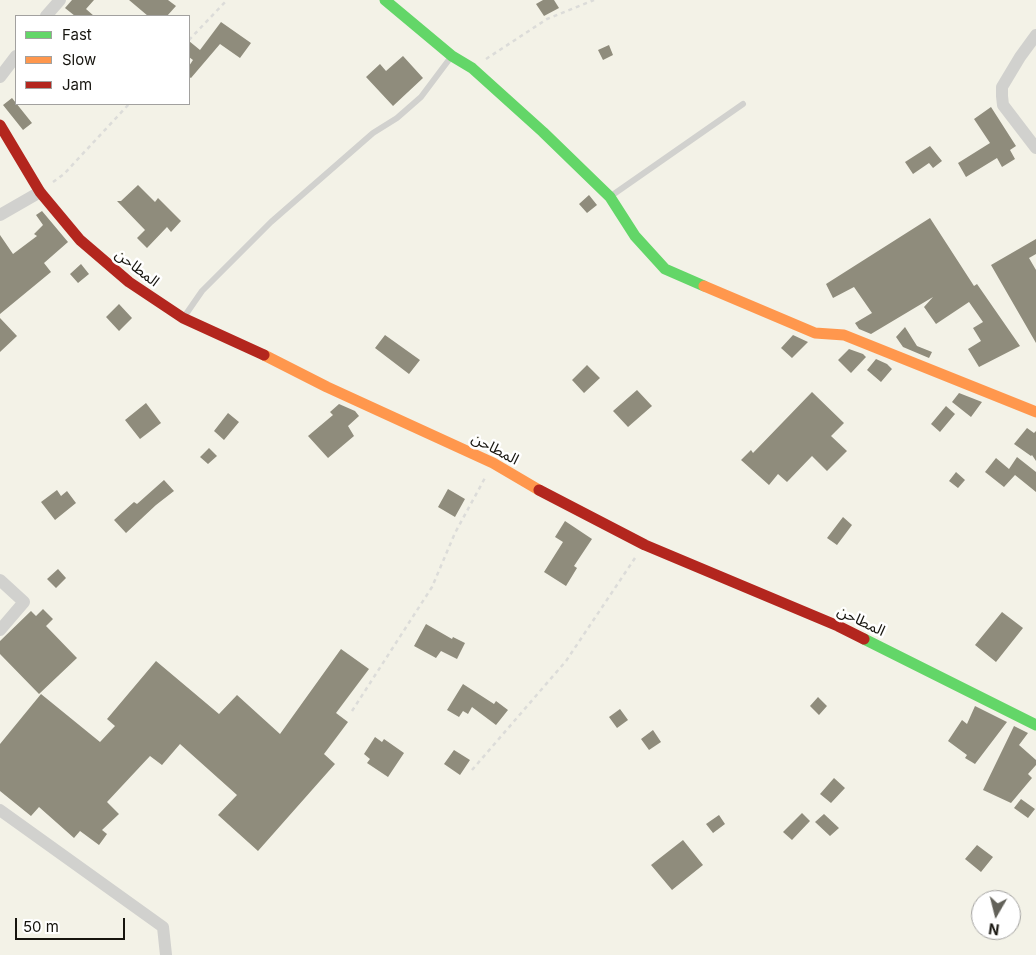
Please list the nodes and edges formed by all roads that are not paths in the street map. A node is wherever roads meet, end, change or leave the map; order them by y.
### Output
1 (60, 0) edge
2 (385, 0) edge
3 (47, 15) edge
4 (1036, 35) edge
5 (452, 56) junction
6 (15, 57) edge
7 (0, 78) edge
8 (743, 104) dead end
9 (0, 125) edge
10 (1036, 148) edge
11 (40, 192) junction
12 (610, 197) junction
13 (0, 216) edge
14 (183, 318) junction
15 (1036, 412) edge
16 (0, 580) edge
17 (0, 630) edge
18 (1036, 725) edge
19 (0, 810) edge
20 (166, 955) edge

1 - 3 street
2 - 5 main road
4 - 10 street
5 - 12 main road
5 - 14 lane
6 - 7 street
8 - 12 lane
9 - 11 main road, المطاحن
11 - 13 street
11 - 14 main road, المطاحن
12 - 15 main road
14 - 18 main road, المطاحن
16 - 17 street
19 - 20 street

